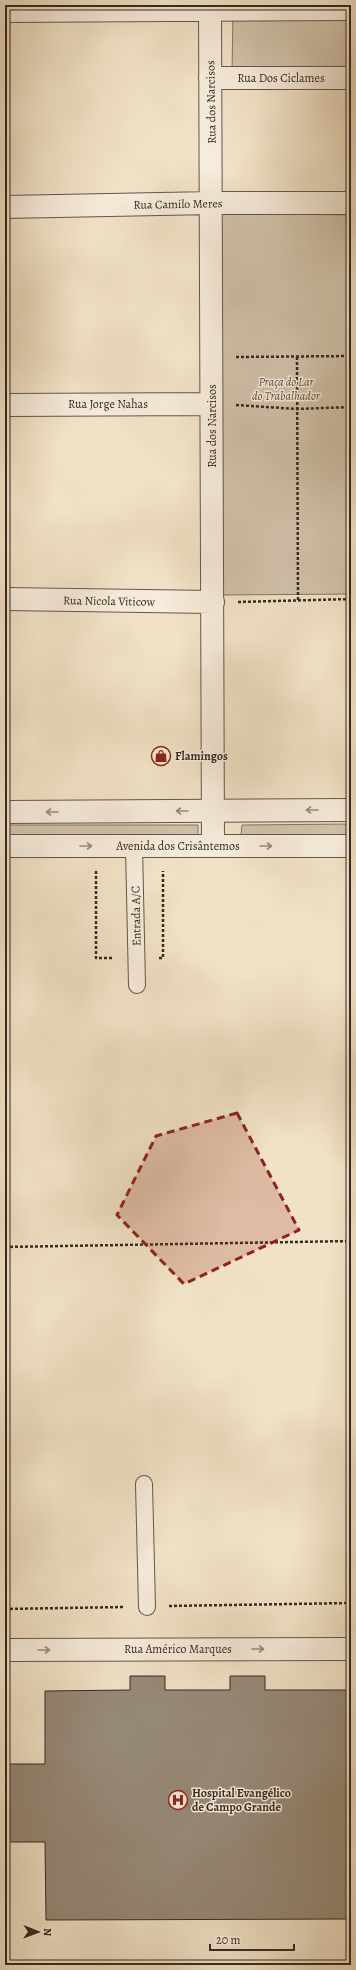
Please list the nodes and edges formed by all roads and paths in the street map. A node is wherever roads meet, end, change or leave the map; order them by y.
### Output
1 (210, 7) edge
2 (351, 9) edge
3 (5, 10) edge
4 (210, 78) junction
5 (351, 78) edge
6 (212, 203) junction
7 (351, 204) edge
8 (5, 207) edge
9 (351, 356) edge
10 (212, 357) junction
11 (297, 357) junction
12 (211, 404) junction
13 (5, 405) edge
14 (351, 406) edge
15 (297, 409) junction
16 (351, 599) edge
17 (5, 600) edge
18 (298, 601) junction
19 (213, 602) junction
20 (351, 810) edge
21 (214, 811) junction
22 (5, 812) edge
23 (5, 846) edge
24 (213, 846) junction
25 (351, 846) edge
26 (134, 847) junction
27 (96, 868) dead end
28 (170, 869) dead end
29 (136, 958) junction
30 (137, 985) dead end
31 (351, 1241) edge
32 (5, 1247) edge
33 (144, 1484) dead end
34 (351, 1603) edge
35 (146, 1606) junction
36 (5, 1609) edge
37 (351, 1648) edge
38 (5, 1650) edge

1 - 2 street
1 - 3 street
1 - 4 street, Rua dos Narcisos
4 - 5 street, Rua Dos Ciclames
4 - 6 street, Rua dos Narcisos
6 - 7 street, Rua Camilo Meres
6 - 8 street, Rua Camilo Meres
6 - 10 street, Rua dos Narcisos
9 - 11 path
10 - 11 path
10 - 12 street, Rua dos Narcisos
11 - 15 path
12 - 13 street, Rua Jorge Nahas
12 - 15 path
12 - 19 street, Rua dos Narcisos
14 - 15 path
15 - 18 path
16 - 18 path
17 - 19 street, Rua Nicola Viticow
18 - 19 path
19 - 21 street, Rua dos Narcisos
20 -> 21 street
21 -> 22 street
21 - 24 street, Rua dos Narcisos
23 -> 26 street, Avenida dos Crisântemos
24 -> 25 street, Avenida dos Crisântemos
24 - 26 street, Avenida dos Crisântemos
26 - 29 lane, Entrada A/C
27 - 29 path
28 - 29 path
29 - 30 lane, Entrada A/C
31 - 32 path
33 - 35 lane
34 - 35 path
35 - 36 path
38 -> 37 street, Rua Américo Marques

